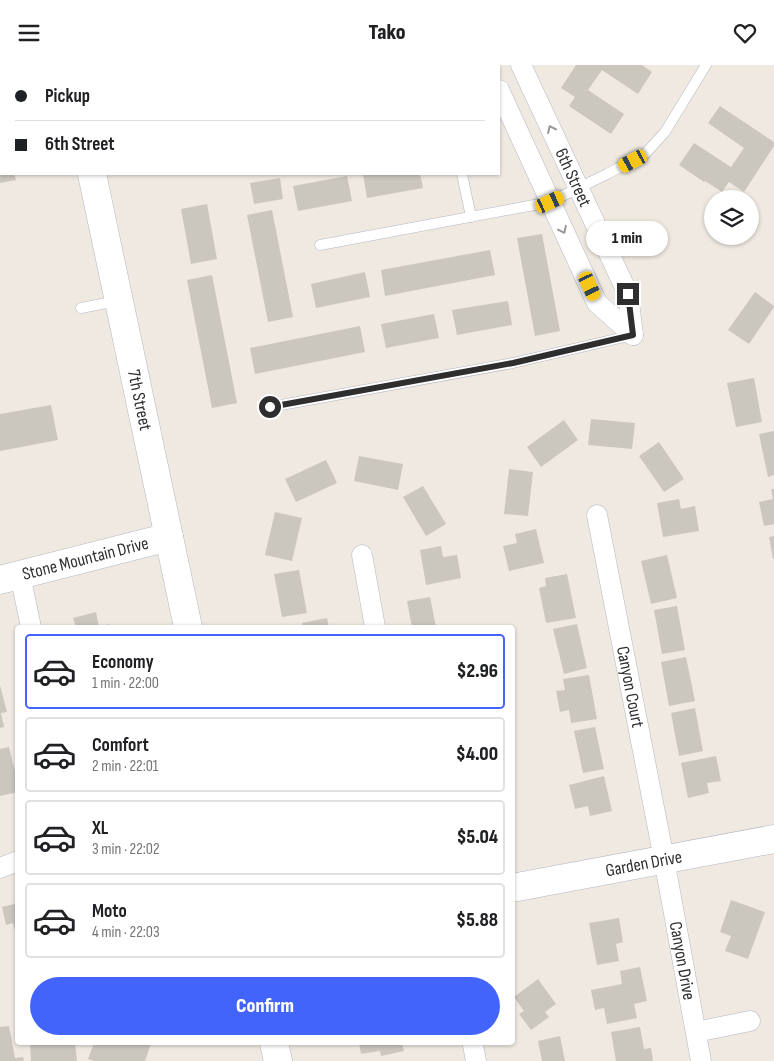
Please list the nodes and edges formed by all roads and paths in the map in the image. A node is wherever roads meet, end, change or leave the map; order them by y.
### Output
1 (521, 65) edge
2 (706, 65) edge
3 (500, 92) edge
4 (92, 175) edge
5 (462, 175) edge
6 (579, 188) junction
7 (550, 202) junction
8 (471, 217) junction
9 (320, 245) dead end
10 (119, 300) junction
11 (81, 308) dead end
12 (633, 335) junction
13 (270, 407) dead end
14 (597, 515) dead end
15 (168, 537) junction
16 (362, 555) dead end
17 (10, 578) edge
18 (30, 625) edge
19 (188, 625) edge
20 (375, 625) edge
21 (774, 839) edge
22 (664, 859) junction
23 (15, 862) edge
24 (0, 868) edge
25 (515, 887) edge
26 (750, 1021) dead end
27 (696, 1032) junction
28 (274, 1045) edge
29 (278, 1061) edge
30 (701, 1061) edge

6 -> 1 street, 6th Street
2 - 6 lane
3 - 7 street, 6th Street
4 - 10 street, 7th Street
5 - 8 lane
6 - 7 lane
6 - 12 street, 6th Street
7 - 8 lane
7 -> 12 street, 6th Street
8 - 9 lane
10 - 11 lane
10 - 15 street, 7th Street
12 - 13 lane
14 - 22 street, Canyon Court
15 - 17 street, Stone Mountain Drive
15 - 19 street, 7th Street
16 - 20 street
17 - 18 street
21 - 22 street, Garden Drive
22 - 25 street, Garden Drive
22 - 27 street, Canyon Drive
23 - 24 street
26 - 27 street
27 - 30 street, Canyon Drive
28 - 29 street

